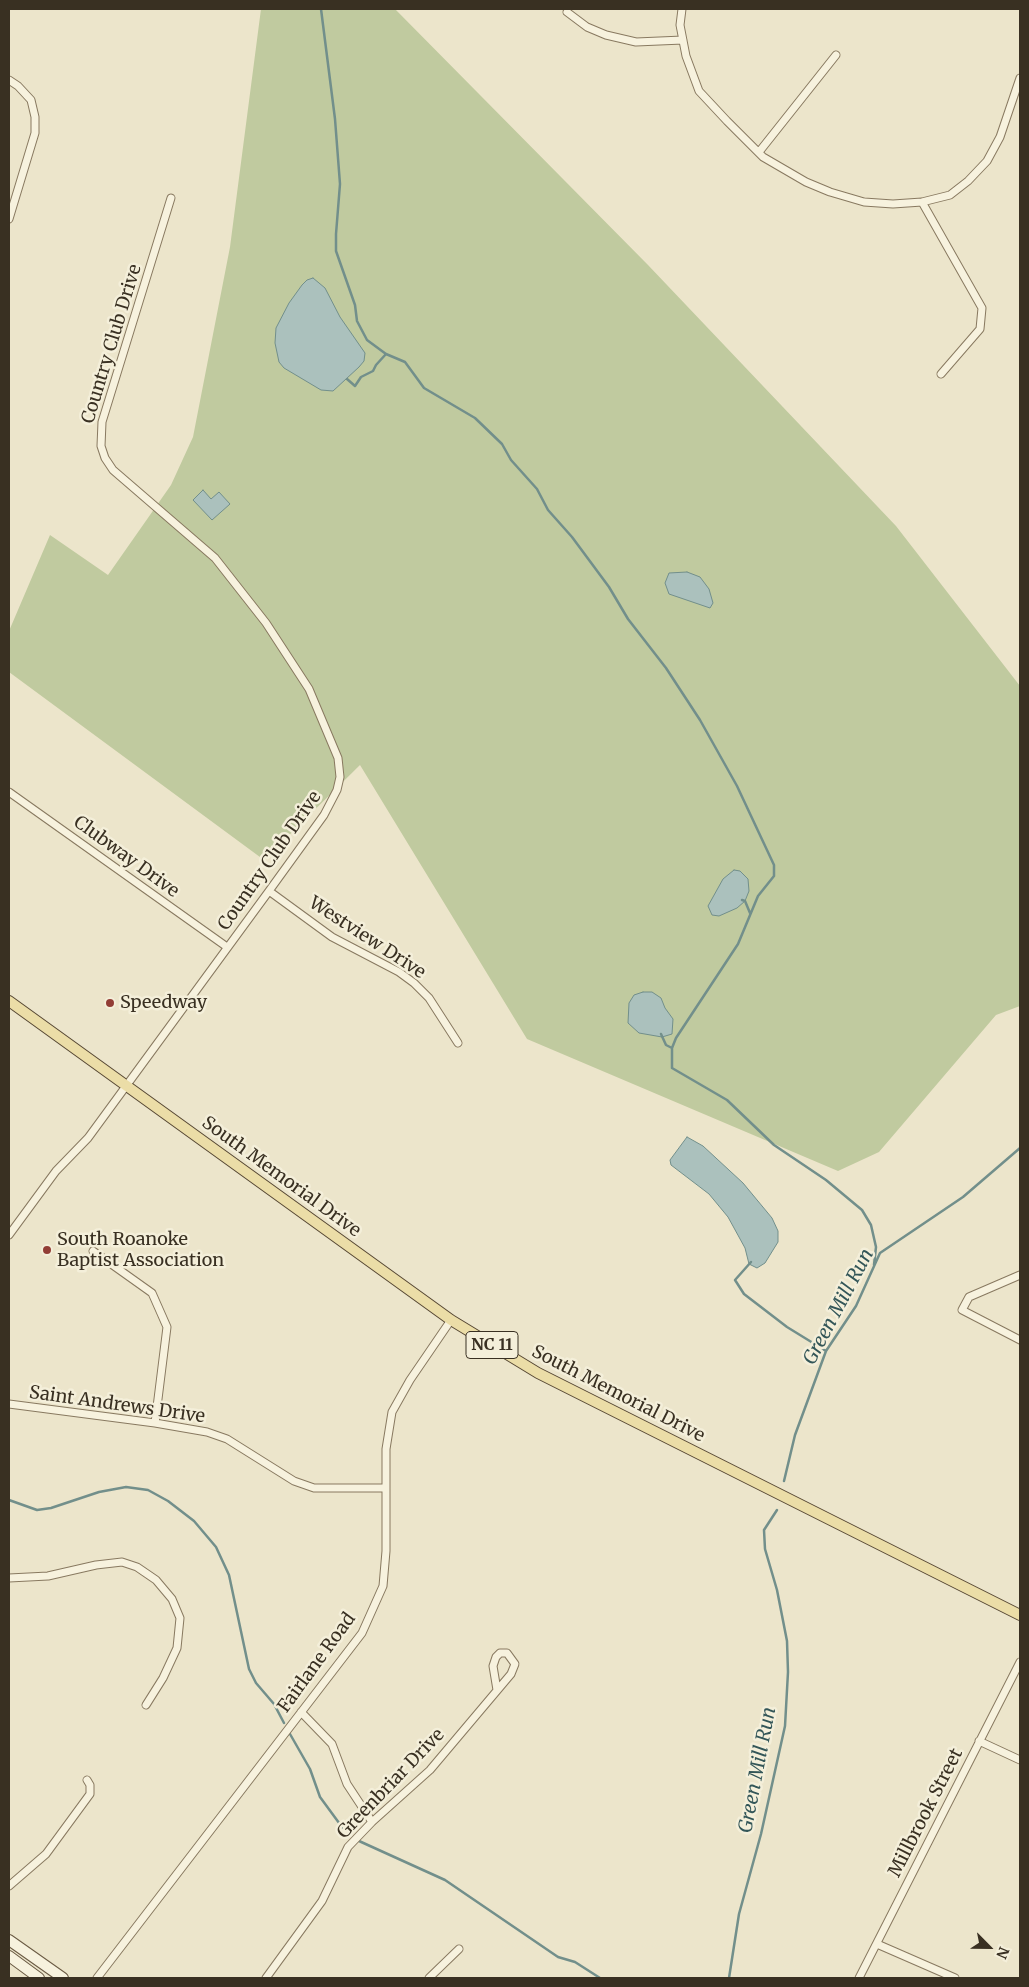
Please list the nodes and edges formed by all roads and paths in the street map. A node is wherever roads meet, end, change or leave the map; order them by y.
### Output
1 (682, 9) edge
2 (567, 12) dead end
3 (682, 40) junction
4 (836, 55) dead end
5 (1020, 78) edge
6 (9, 80) edge
7 (759, 152) junction
8 (171, 198) dead end
9 (922, 202) junction
10 (9, 219) edge
11 (941, 374) dead end
12 (9, 792) edge
13 (269, 891) junction
14 (227, 947) junction
15 (9, 1001) edge
16 (458, 1043) dead end
17 (126, 1085) junction
18 (9, 1235) edge
19 (93, 1251) dead end
20 (1020, 1275) edge
21 (451, 1320) junction
22 (1020, 1340) edge
23 (9, 1404) edge
24 (155, 1423) junction
25 (386, 1488) junction
26 (9, 1578) edge
27 (1020, 1615) edge
28 (1020, 1662) edge
29 (497, 1690) junction
30 (146, 1705) dead end
31 (301, 1712) junction
32 (979, 1741) junction
33 (1020, 1760) edge
34 (87, 1780) dead end
35 (372, 1822) junction
36 (9, 1886) edge
37 (9, 1940) edge
38 (877, 1944) junction
39 (459, 1949) dead end
40 (9, 1956) edge
41 (39, 1978) edge
42 (63, 1978) edge
43 (97, 1978) edge
44 (266, 1978) edge
45 (429, 1978) edge
46 (859, 1978) edge
47 (955, 1978) edge

1 - 3 street
2 - 3 street
3 - 7 street
4 - 7 street
5 - 9 street
6 - 10 street
7 - 9 street
8 - 13 street, Country Club Drive
9 - 11 street
12 - 14 street, Clubway Drive
13 - 14 street, Country Club Drive
13 - 16 street, Westview Drive
14 - 17 street, Country Club Drive
15 - 17 main road, South Memorial Drive / NC 11
17 - 18 street, Country Club Drive
17 - 21 main road, South Memorial Drive / NC 11
19 - 24 street
20 - 22 street
21 - 25 street, Fairlane Road
21 - 27 main road, South Memorial Drive / NC 11
23 - 24 street, Saint Andrews Drive
24 - 25 street, Saint Andrews Drive
25 - 31 street, Fairlane Road
26 - 30 street
28 - 32 street, Millbrook Street
29 - 29 street, Greenbriar Drive
29 - 35 street, Greenbriar Drive
31 - 35 street
31 - 43 street, Fairlane Road
32 - 33 street
32 - 38 street, Millbrook Street
34 - 36 street
35 - 44 street, Greenbriar Drive
37 - 42 main road
38 - 46 street, Millbrook Street
38 - 47 street
39 - 45 street
40 - 41 main road

